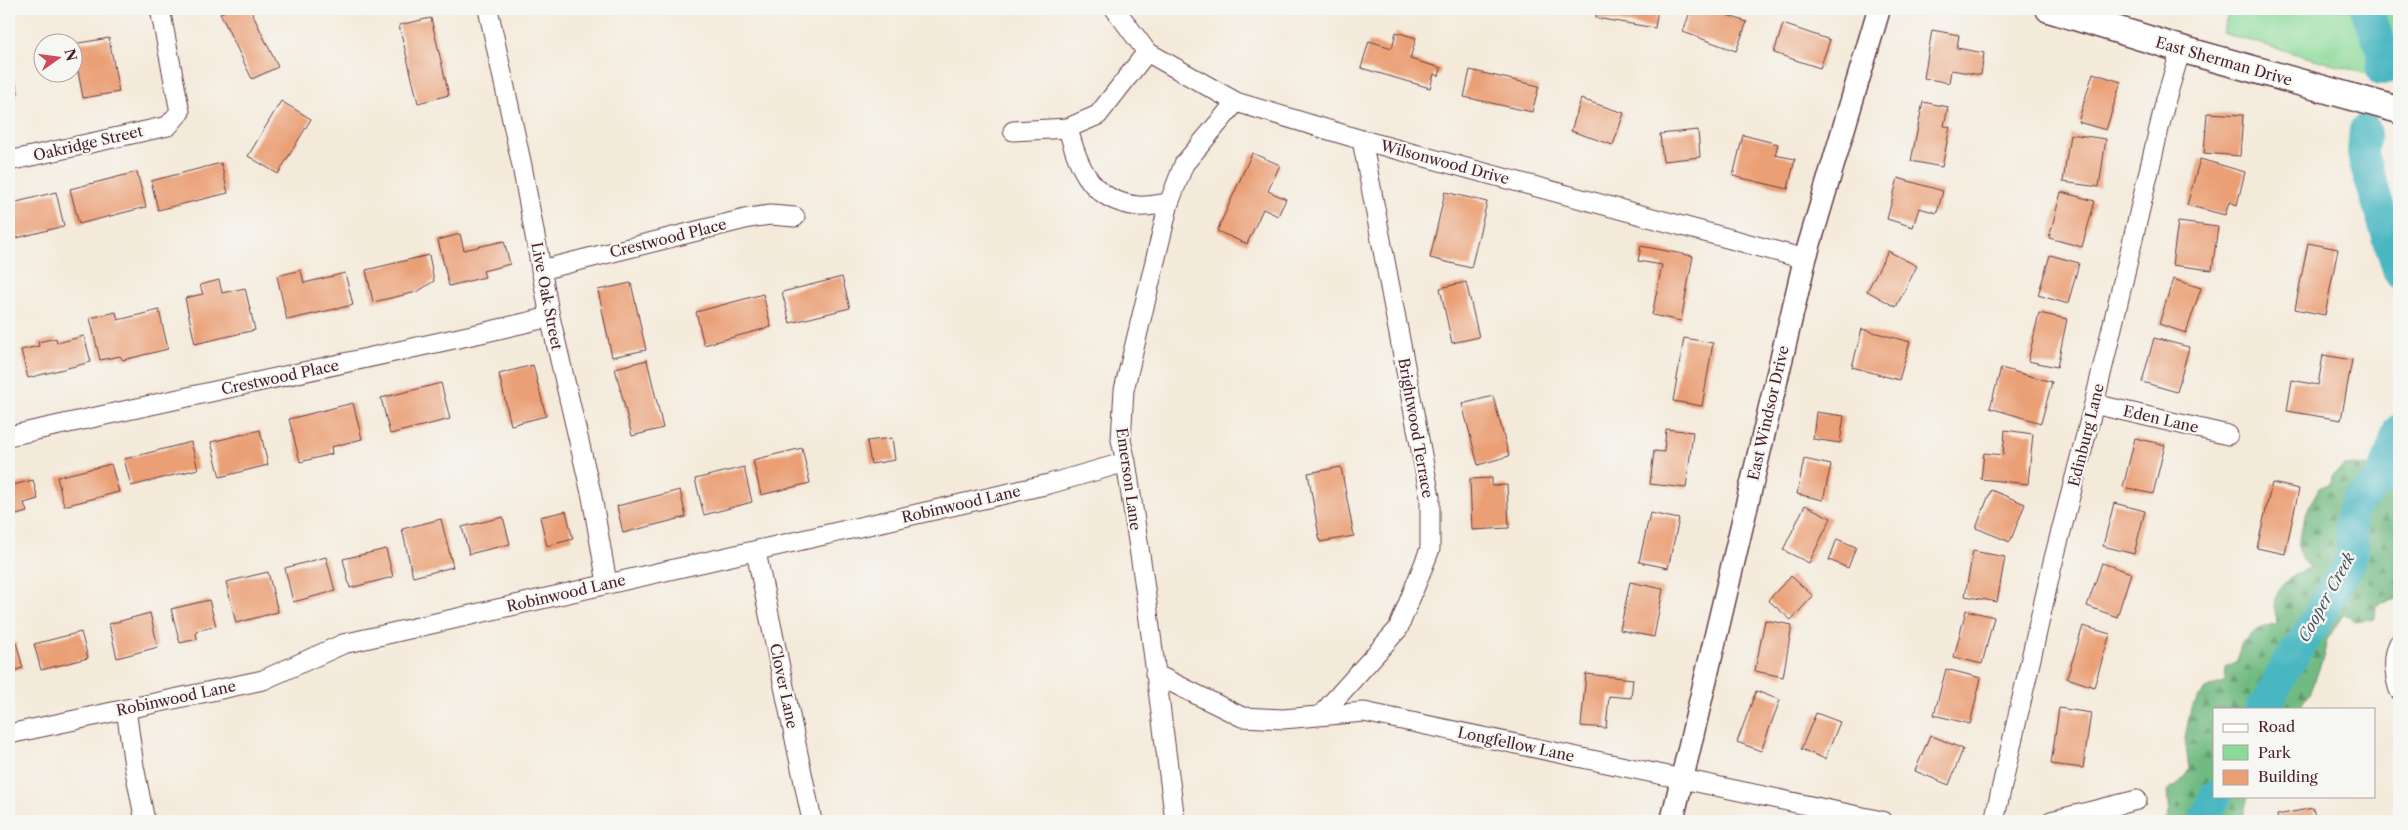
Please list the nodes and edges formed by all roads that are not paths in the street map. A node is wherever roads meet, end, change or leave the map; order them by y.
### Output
1 (160, 9) edge
2 (488, 9) edge
3 (1115, 9) edge
4 (1879, 9) edge
5 (2049, 9) edge
6 (2181, 49) junction
7 (1147, 52) junction
8 (1236, 102) junction
9 (2399, 110) edge
10 (1068, 128) junction
11 (1013, 131) dead end
12 (1362, 140) junction
13 (9, 161) edge
14 (1170, 203) junction
15 (795, 217) dead end
16 (1805, 259) junction
17 (541, 270) junction
18 (550, 317) junction
19 (2094, 404) junction
20 (2228, 435) dead end
21 (9, 436) edge
22 (1126, 462) junction
23 (756, 552) junction
24 (607, 584) junction
25 (2399, 643) edge
26 (1155, 674) junction
27 (2399, 690) edge
28 (126, 709) junction
29 (1321, 715) junction
30 (9, 734) edge
31 (1681, 778) junction
32 (2137, 800) dead end
33 (145, 821) edge
34 (812, 821) edge
35 (1175, 821) edge
36 (1672, 821) edge
37 (1882, 821) edge
38 (1994, 821) edge
39 (2051, 821) edge

1 - 13 street, Oakridge Street
2 - 17 street, Live Oak Street
3 - 7 street, Wilsonwood Drive
4 - 16 street, East Windsor Drive
5 - 6 main road, East Sherman Drive
6 - 9 main road, East Sherman Drive
6 - 19 street, Edinburg Lane
7 - 8 street, Wilsonwood Drive
7 - 10 street
8 - 12 street, Wilsonwood Drive
8 - 14 street, Emerson Lane
10 - 11 street
10 - 14 street
12 - 16 street, Wilsonwood Drive
12 - 29 street, Brightwood Terrace
14 - 22 street, Emerson Lane
15 - 17 street, Crestwood Place
16 - 31 street, East Windsor Drive
17 - 18 street, Live Oak Street
18 - 21 street, Crestwood Place
18 - 24 street, Live Oak Street
19 - 20 street, Eden Lane
19 - 38 street, Edinburg Lane
22 - 23 street, Robinwood Lane
22 - 26 street, Emerson Lane
23 - 24 street, Robinwood Lane
23 - 34 street, Clover Lane
24 - 28 street, Robinwood Lane
25 - 27 street
26 - 29 street, Longfellow Lane
26 - 35 street, Emerson Lane
28 - 30 street, Robinwood Lane
28 - 33 street
29 - 31 street, Longfellow Lane
31 - 36 street, East Windsor Drive
31 - 37 street, Longfellow Lane
32 - 39 street

